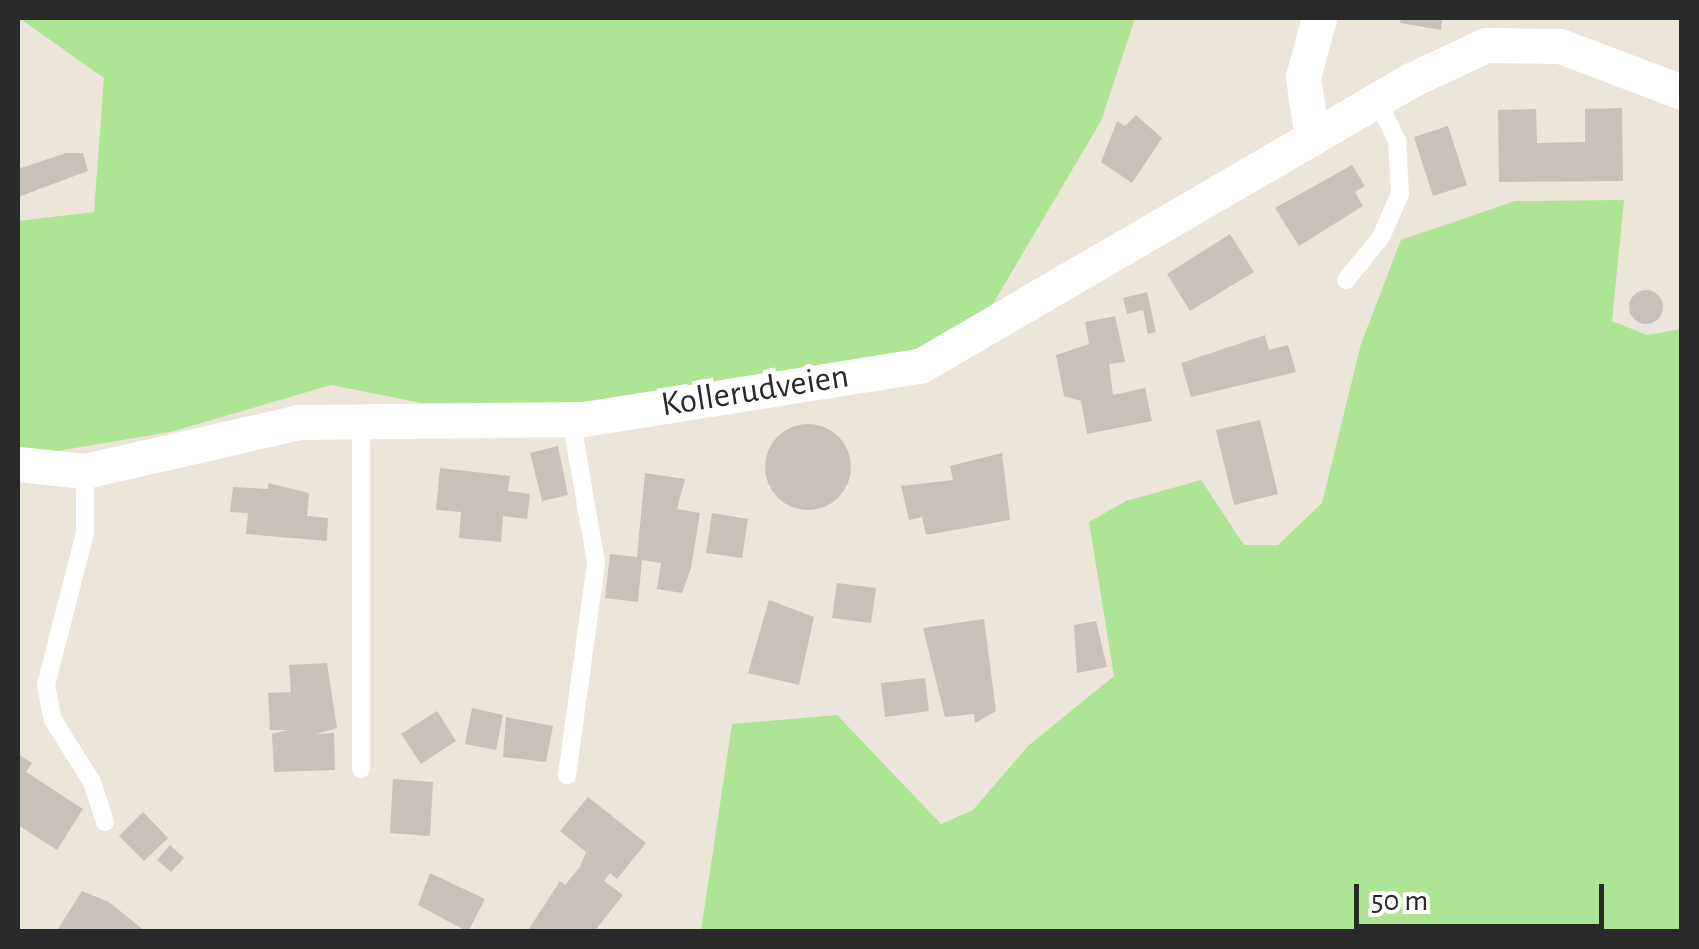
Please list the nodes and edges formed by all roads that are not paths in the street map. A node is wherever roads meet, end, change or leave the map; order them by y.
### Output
1 (1319, 18) edge
2 (1682, 92) edge
3 (1377, 99) junction
4 (1312, 138) junction
5 (1346, 280) dead end
6 (361, 420) junction
7 (570, 420) junction
8 (18, 464) edge
9 (86, 471) junction
10 (361, 769) dead end
11 (567, 775) dead end
12 (106, 822) dead end

1 - 4 street
2 - 3 street, Kollerudveien
3 - 4 street, Kollerudveien
3 - 5 lane
4 - 7 street, Kollerudveien
6 - 7 street, Kollerudveien
6 - 9 street, Kollerudveien
6 - 10 lane
7 - 11 lane
8 - 9 street, Kollerudveien
9 - 12 lane

